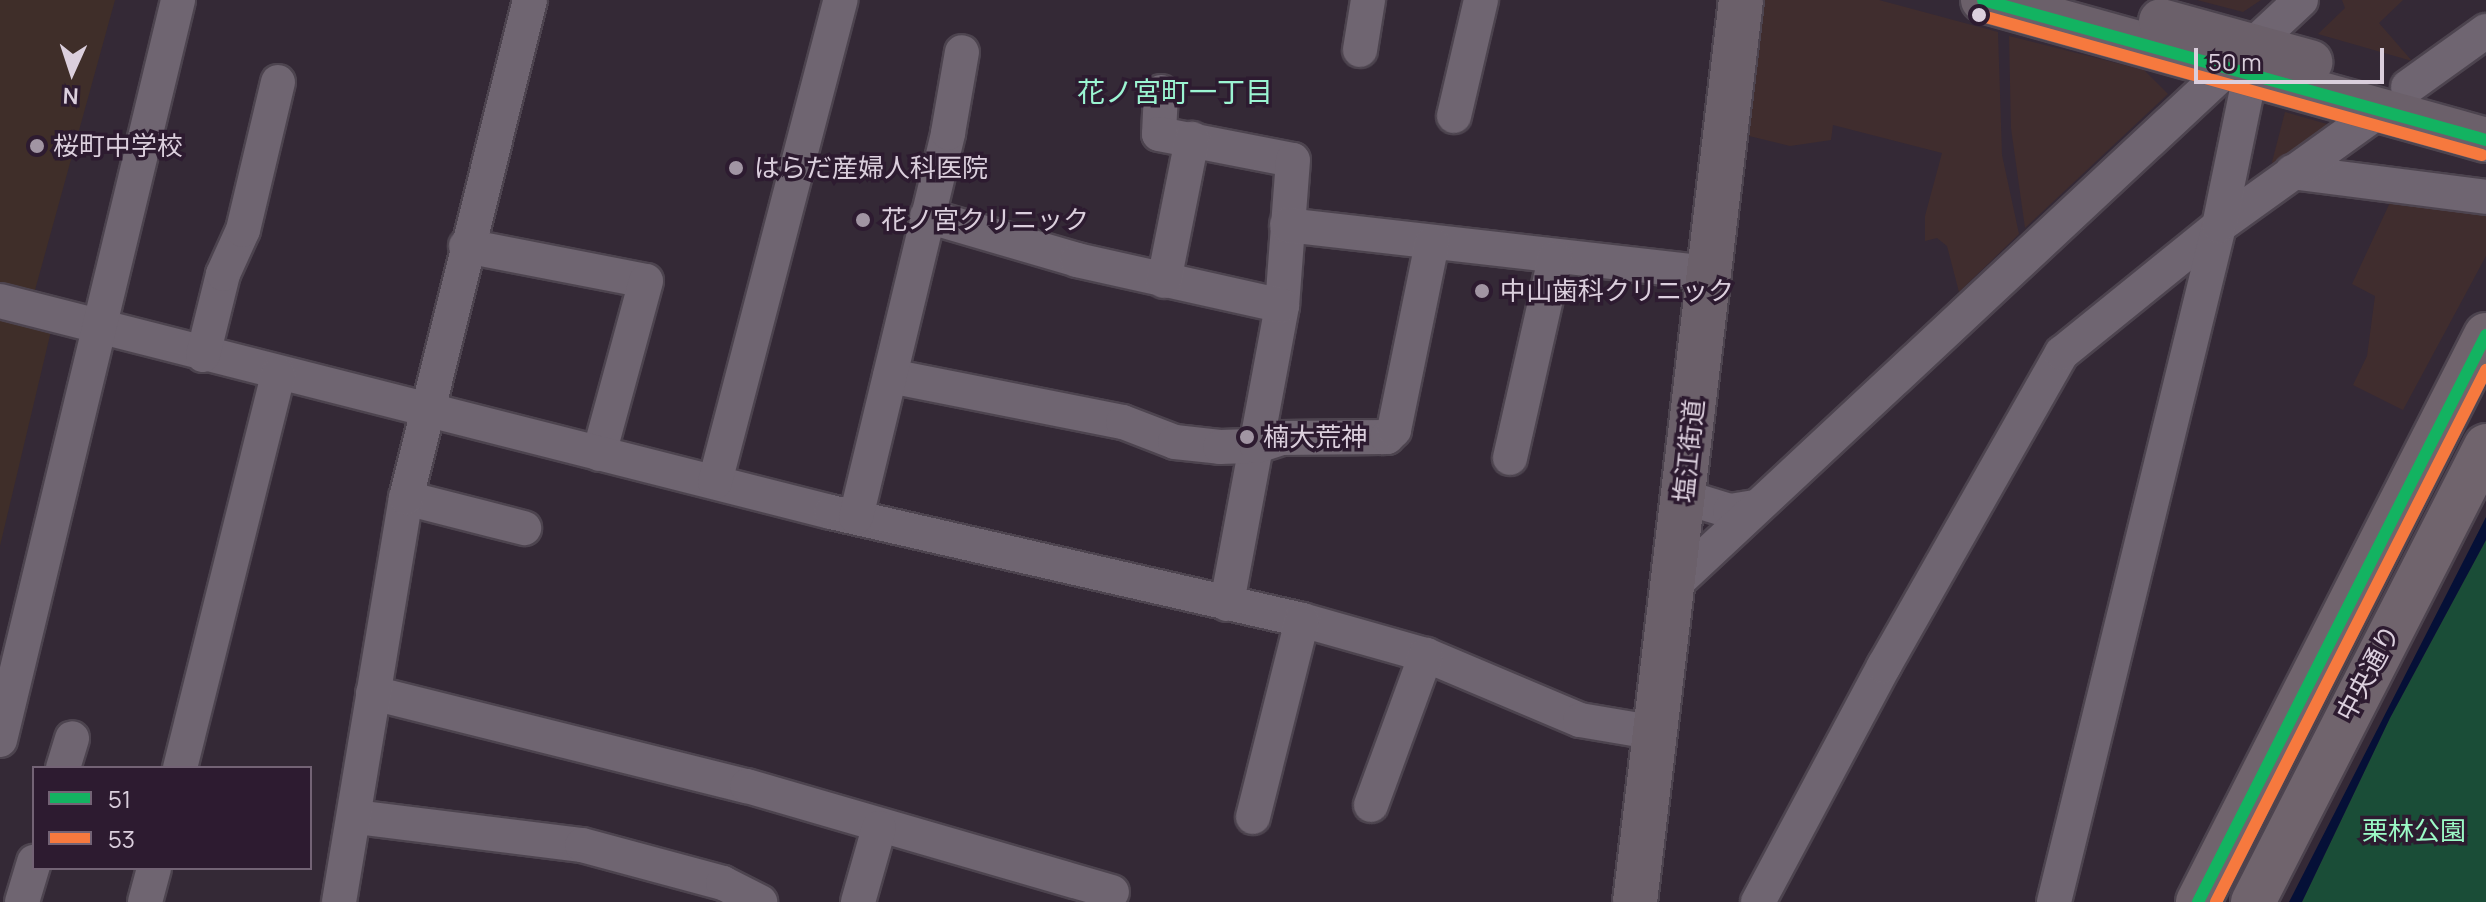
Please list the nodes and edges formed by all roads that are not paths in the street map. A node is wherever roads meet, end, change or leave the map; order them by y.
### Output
1 (178, 0) edge
2 (530, 0) edge
3 (841, 0) edge
4 (1368, 0) edge
5 (1481, 0) edge
6 (1741, 0) edge
7 (1983, 0) edge
8 (2090, 0) edge
9 (2301, 0) edge
10 (2486, 31) edge
11 (1360, 50) dead end
12 (962, 52) dead end
13 (2245, 65) junction
14 (278, 82) dead end
15 (1161, 92) dead end
16 (2394, 99) junction
17 (2486, 110) edge
18 (1454, 116) dead end
19 (1192, 139) junction
20 (2486, 140) edge
21 (2292, 172) junction
22 (2486, 197) edge
23 (927, 216) junction
24 (1287, 225) junction
25 (2219, 226) junction
26 (1432, 244) junction
27 (466, 246) junction
28 (1555, 258) junction
29 (1708, 273) junction
30 (1164, 281) junction
31 (0, 301) edge
32 (1282, 306) junction
33 (99, 328) junction
34 (2486, 335) edge
35 (203, 355) junction
36 (278, 374) junction
37 (890, 376) junction
38 (430, 409) junction
39 (1257, 446) junction
40 (2486, 446) edge
41 (599, 454) junction
42 (1510, 458) dead end
43 (715, 482) junction
44 (1684, 497) junction
45 (406, 498) junction
46 (1755, 507) junction
47 (856, 517) junction
48 (524, 528) dead end
49 (1675, 584) junction
50 (1227, 604) junction
51 (1302, 620) junction
52 (1426, 655) junction
53 (373, 693) junction
54 (1657, 733) junction
55 (0, 740) edge
56 (180, 766) edge
57 (1371, 805) dead end
58 (356, 817) junction
59 (1253, 817) dead end
60 (879, 828) junction
61 (32, 869) edge
62 (153, 870) edge
63 (1112, 892) dead end
64 (22, 902) edge
65 (145, 902) edge
66 (339, 902) edge
67 (760, 902) edge
68 (858, 902) edge
69 (1635, 902) edge
70 (1758, 902) edge
71 (2054, 902) edge
72 (2198, 902) edge
73 (2253, 902) edge

1 - 33 street
2 - 27 street
3 - 43 street
4 - 11 street
5 - 18 street
6 - 29 main road, 塩江街道
7 - 13 main road
8 - 13 main road
9 - 13 street
10 - 16 street
12 - 23 street
13 - 16 main road
13 - 25 street
13 - 46 street
14 - 35 street
15 - 19 street
16 - 17 main road
16 - 20 main road
16 - 21 street
19 - 24 street
19 - 30 street
21 - 22 street
21 - 25 street
23 - 30 street
23 - 37 street
24 - 26 street
24 - 32 street
25 - 70 street
25 - 71 street
26 - 28 street
26 - 39 street
27 - 38 street
27 - 41 street
28 - 29 street
28 - 42 street
29 - 44 main road, 塩江街道
30 - 32 street
31 - 33 street
32 - 39 street
33 - 35 street
33 - 55 street
34 - 72 highway, 中央通り
35 - 36 street
36 - 38 street
36 - 56 street
37 - 39 street
37 - 47 street
38 - 41 street
38 - 45 street
39 - 50 street
40 - 73 highway, 中央通り
41 - 43 street
43 - 47 street
44 - 46 street
44 - 49 main road, 塩江街道
45 - 48 street
45 - 53 street
46 - 49 street
47 - 50 street
49 - 54 main road, 塩江街道
50 - 51 street
51 - 52 street
51 - 59 street
52 - 54 street
52 - 57 street
53 - 58 street
53 - 60 street
54 - 69 main road, 塩江街道
58 - 66 street
58 - 67 street
60 - 63 street
60 - 68 street
61 - 64 street
62 - 65 street

